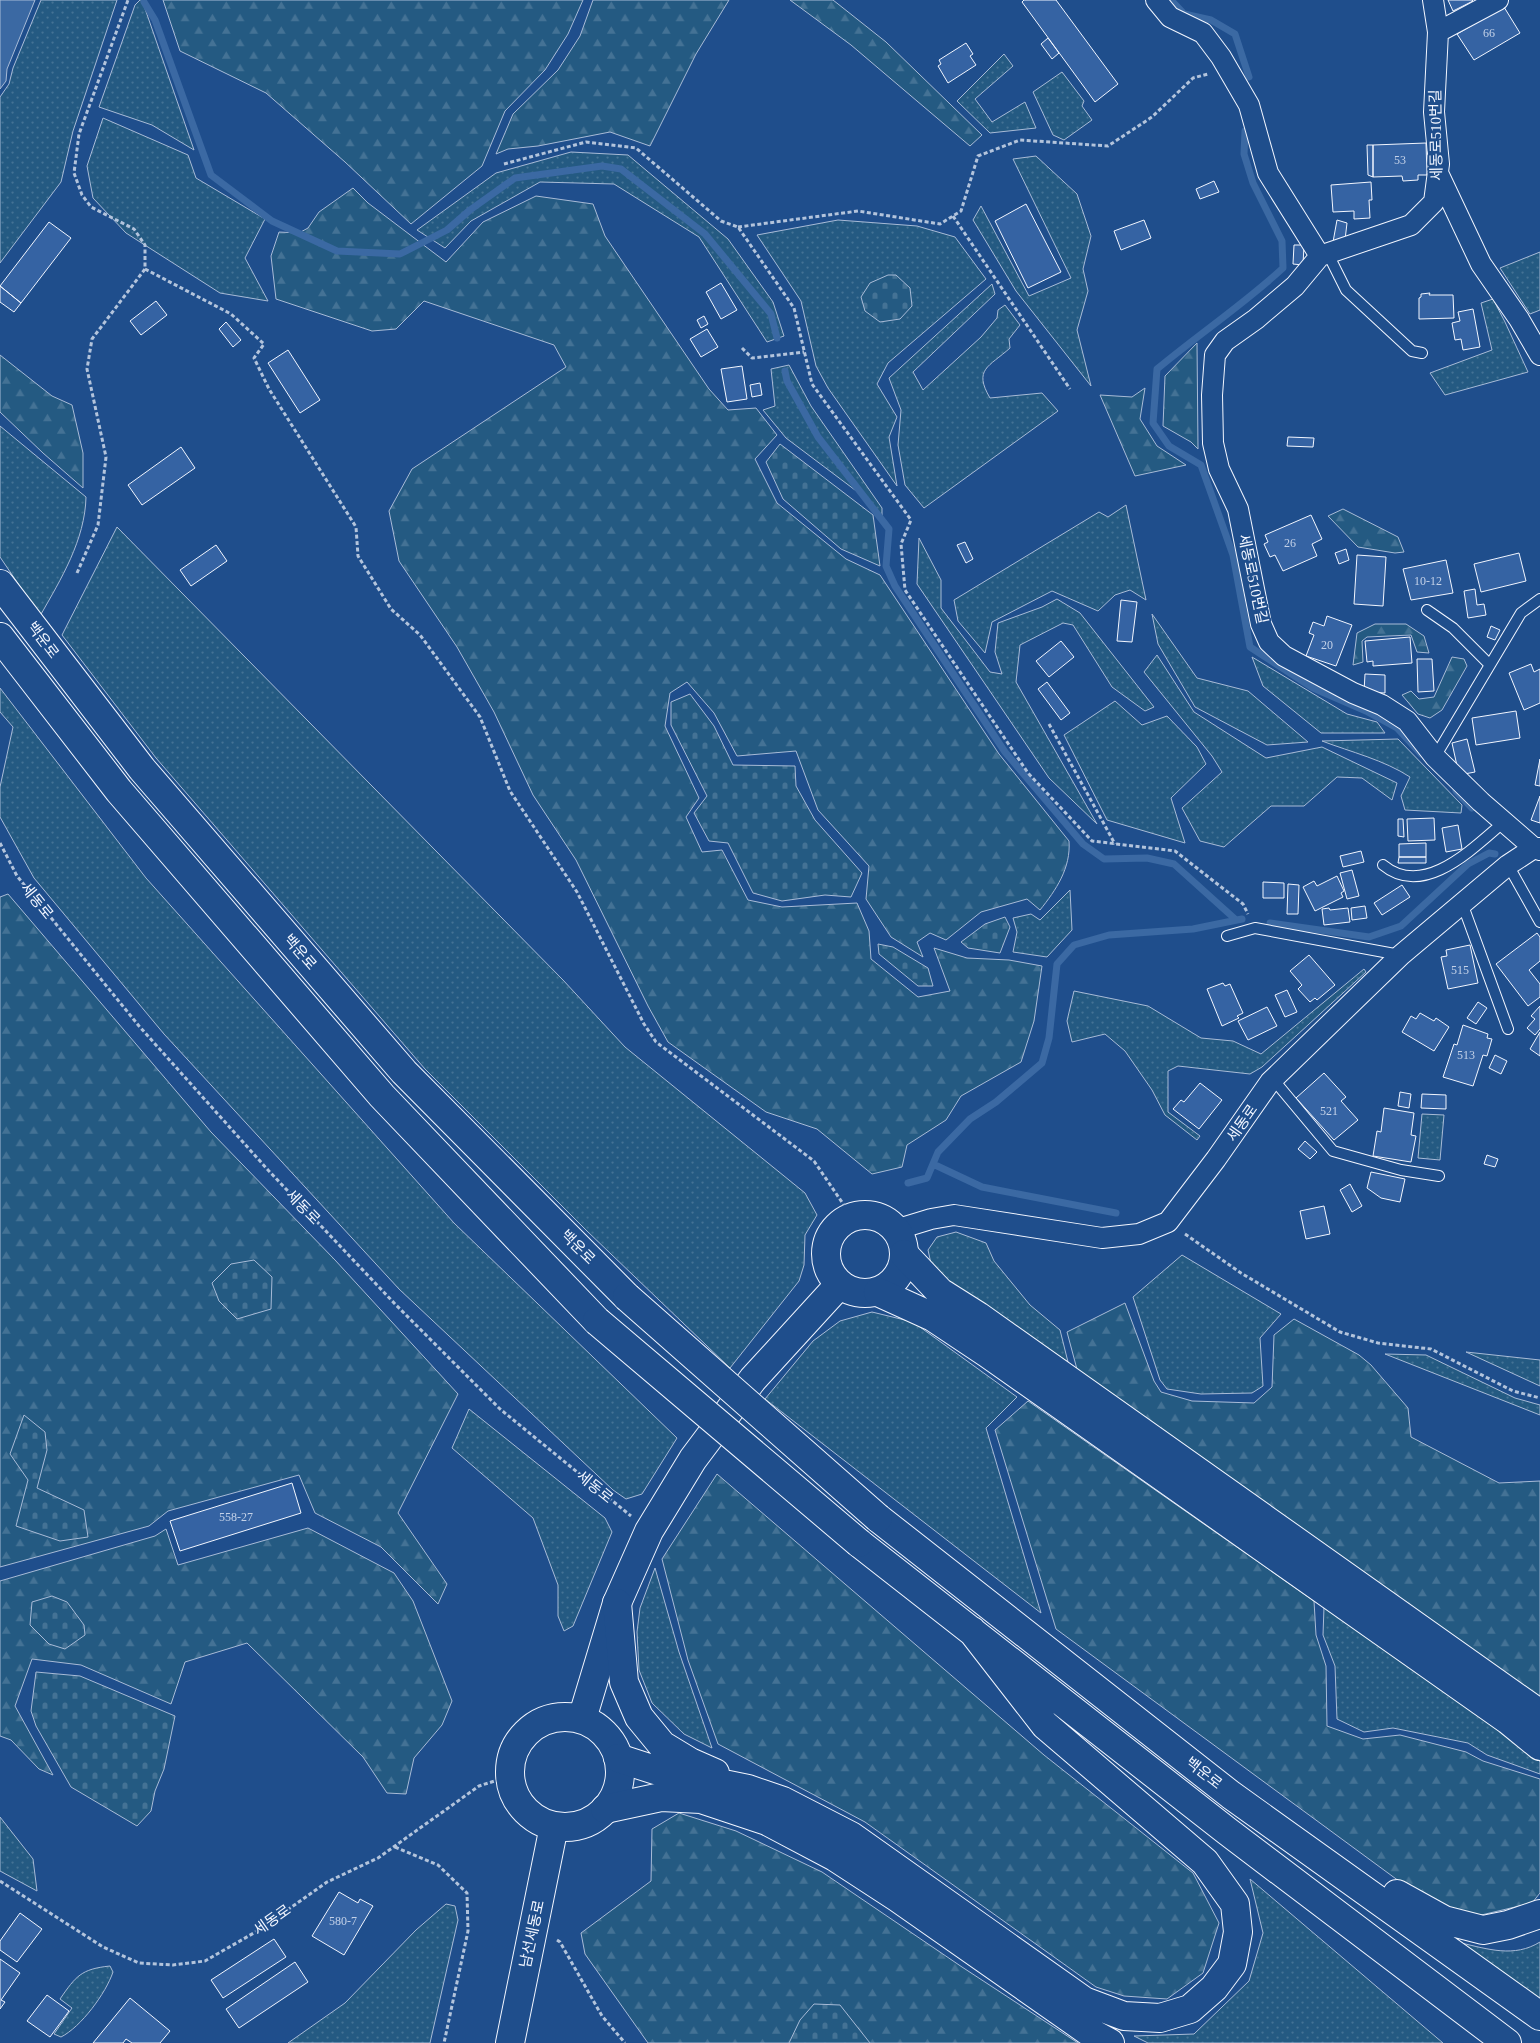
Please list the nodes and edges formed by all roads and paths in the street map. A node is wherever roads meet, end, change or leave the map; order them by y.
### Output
1 (128, 0) edge
2 (1156, 0) edge
3 (1433, 0) edge
4 (1498, 0) edge
5 (1438, 32) junction
6 (1228, 69) junction
7 (504, 164) dead end
8 (1438, 173) junction
9 (953, 216) junction
10 (738, 227) junction
11 (1324, 255) junction
12 (145, 269) junction
13 (742, 348) dead end
14 (804, 352) junction
15 (1422, 354) dead end
16 (1540, 355) edge
17 (1070, 389) dead end
18 (77, 573) dead end
19 (0, 584) edge
20 (1540, 599) edge
21 (1427, 610) dead end
22 (0, 636) edge
23 (1490, 665) junction
24 (1049, 724) dead end
25 (1436, 757) junction
26 (1504, 822) junction
27 (0, 842) edge
28 (1115, 844) junction
29 (1538, 849) edge
30 (1383, 865) dead end
31 (1508, 865) junction
32 (1462, 903) junction
33 (1540, 922) edge
34 (1255, 928) junction
35 (1227, 936) dead end
36 (1401, 955) junction
37 (1508, 1029) dead end
38 (1273, 1080) junction
39 (1440, 1176) dead end
40 (852, 1217) junction
41 (1168, 1222) junction
42 (899, 1242) junction
43 (839, 1285) junction
44 (878, 1292) junction
45 (1540, 1398) edge
46 (649, 1531) junction
47 (617, 1603) junction
48 (972, 1631) junction
49 (1041, 1646) junction
50 (1540, 1714) edge
51 (582, 1719) junction
52 (1540, 1746) edge
53 (618, 1758) junction
54 (510, 1776) junction
55 (748, 1789) junction
56 (605, 1809) junction
57 (554, 1826) junction
58 (395, 1846) junction
59 (0, 1881) edge
60 (1540, 1914) edge
61 (534, 1928) junction
62 (1540, 2016) edge
63 (444, 2043) edge
64 (510, 2043) edge
65 (625, 2043) edge
66 (1110, 2043) edge
67 (1507, 2043) edge

1 - 12 path
2 - 6 street
3 - 5 street, 세동로510번길
4 - 5 street
5 - 8 street, 세동로510번길
6 - 9 path
6 - 11 street
7 - 10 path
8 - 11 street, 세동로510번길
8 - 16 street
9 - 10 path
9 - 17 path
10 - 14 path
11 - 15 lane
11 - 25 street, 세동로510번길
12 - 18 path
12 - 40 path
13 - 14 path
14 - 28 path
19 - 49 main road, 백운로, bridge
20 - 23 lane
21 - 23 lane
22 - 48 main road, 백운로, bridge
23 - 25 lane
24 - 28 path
25 - 26 street, 세동로510번길
26 - 29 street, 세동로510번길
26 - 30 lane
27 - 46 path, 세동로
28 - 34 path
29 - 31 street, 세동로
31 - 32 street, 세동로
31 - 33 lane
32 - 36 street, 세동로
32 - 37 lane
34 - 35 lane
34 - 36 lane
36 - 38 street, 세동로
38 - 39 lane
38 - 41 street, 세동로
40 - 42 main road
40 - 43 main road
41 - 42 street
41 - 45 path
42 - 44 main road
42 - 50 main road
43 - 44 main road
43 - 46 main road
44 - 52 main road
46 - 47 main road
47 - 51 main road
47 - 55 main road
48 - 55 main road
48 - 67 main road, 백운로
49 - 60 main road
49 - 62 main road, 백운로
51 - 53 main road
51 - 54 main road
53 - 55 main road
53 - 56 main road
54 - 57 main road
54 - 58 path, 세동로
56 - 57 main road
56 - 66 main road
57 - 61 main road, 남선세동로
58 - 59 path, 세동로
58 - 63 path
61 - 64 main road, 남선세동로
61 - 65 path

